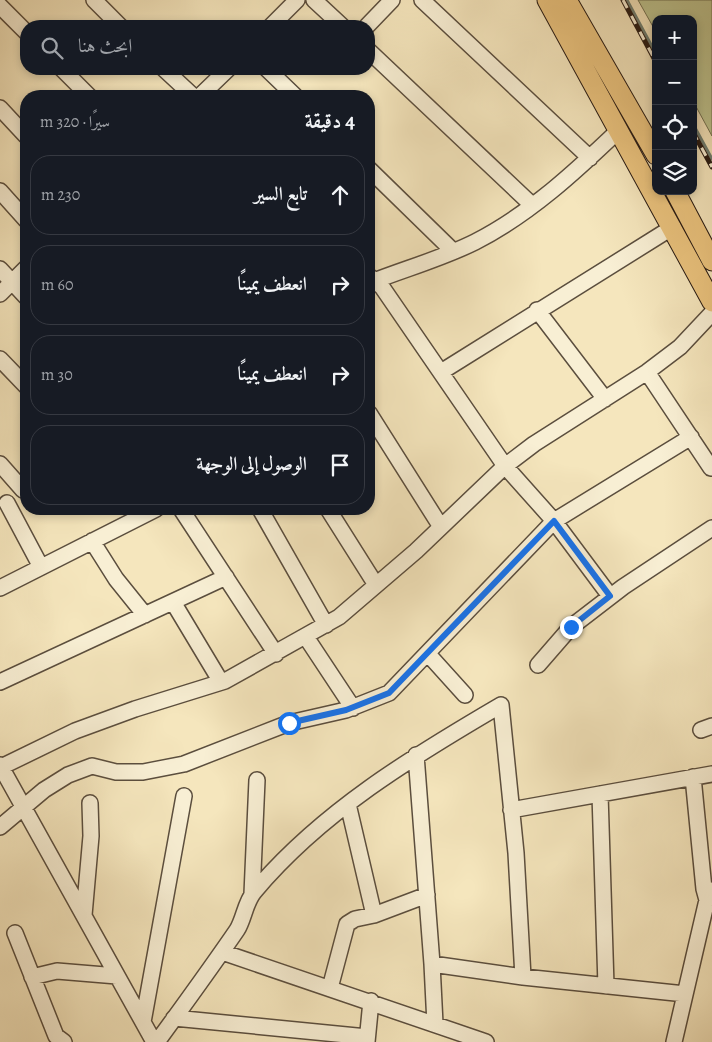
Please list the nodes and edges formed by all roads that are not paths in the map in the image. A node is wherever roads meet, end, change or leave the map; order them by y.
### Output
1 (94, 0) edge
2 (297, 0) edge
3 (314, 0) edge
4 (392, 0) edge
5 (422, 0) edge
6 (547, 0) edge
7 (567, 0) edge
8 (0, 6) edge
9 (114, 20) edge
10 (277, 20) edge
11 (336, 20) edge
12 (374, 20) edge
13 (569, 23) junction
14 (20, 26) edge
15 (375, 57) edge
16 (68, 75) edge
17 (170, 75) edge
18 (222, 75) edge
19 (272, 75) edge
20 (83, 90) edge
21 (187, 90) edge
22 (206, 90) edge
23 (289, 90) edge
24 (0, 108) edge
25 (20, 130) edge
26 (619, 130) junction
27 (653, 150) edge
28 (590, 158) junction
29 (375, 175) edge
30 (0, 191) edge
31 (677, 195) edge
32 (532, 205) junction
33 (20, 213) edge
34 (672, 227) junction
35 (453, 251) junction
36 (712, 261) edge
37 (0, 269) edge
38 (20, 274) edge
39 (375, 279) edge
40 (12, 282) junction
41 (375, 283) edge
42 (20, 291) edge
43 (0, 294) edge
44 (712, 302) edge
45 (537, 310) junction
46 (712, 313) edge
47 (0, 359) edge
48 (441, 372) junction
49 (647, 372) junction
50 (20, 380) edge
51 (605, 399) junction
52 (375, 422) edge
53 (691, 437) junction
54 (0, 464) edge
55 (505, 466) junction
56 (711, 468) edge
57 (20, 484) edge
58 (20, 493) edge
59 (4, 507) edge
60 (144, 515) edge
61 (186, 515) edge
62 (263, 515) edge
63 (332, 515) edge
64 (554, 521) junction
65 (441, 527) junction
66 (712, 528) edge
67 (92, 541) junction
68 (41, 567) junction
69 (226, 577) junction
70 (376, 585) junction
71 (0, 588) edge
72 (610, 596) junction
73 (173, 602) junction
74 (145, 615) junction
75 (326, 625) junction
76 (306, 637) junction
77 (276, 654) junction
78 (428, 654) junction
79 (538, 665) dead end
80 (0, 682) edge
81 (221, 682) junction
82 (465, 695) dead end
83 (353, 708) junction
84 (416, 755) junction
85 (1, 766) edge
86 (712, 774) edge
87 (693, 777) junction
88 (257, 780) dead end
89 (600, 794) junction
90 (184, 796) dead end
91 (90, 804) dead end
92 (348, 804) junction
93 (23, 807) junction
94 (512, 810) junction
95 (0, 827) edge
96 (252, 894) junction
97 (427, 895) junction
98 (710, 895) edge
99 (84, 916) junction
100 (374, 916) junction
101 (15, 933) dead end
102 (705, 937) edge
103 (222, 952) junction
104 (432, 964) junction
105 (117, 976) junction
106 (32, 977) junction
107 (523, 977) junction
108 (606, 986) junction
109 (330, 988) junction
110 (685, 994) junction
111 (371, 1001) junction
112 (174, 1018) junction
113 (143, 1022) junction
114 (435, 1024) junction
115 (367, 1039) edge
116 (64, 1042) edge
117 (156, 1042) edge
118 (486, 1042) edge
119 (674, 1042) edge

1 - 9 street
2 - 10 street
3 - 11 street
4 - 12 street
5 - 28 street
6 - 13 main road
7 - 13 main road
8 - 14 street
13 - 26 main road
13 - 27 main road
15 - 32 street
16 - 20 street
17 - 21 street
18 - 22 street
19 - 23 street
24 - 25 street
26 - 28 street
26 - 34 main road
28 - 32 street
29 - 35 street
30 - 33 street
31 - 36 main road
32 - 35 street
34 - 44 main road
34 - 45 street
35 - 39 street
37 - 40 street
38 - 40 street
40 - 42 street
40 - 43 street
41 - 48 street
45 - 48 street
45 - 51 street
46 - 49 street
47 - 50 street
48 - 55 street
49 - 51 street
49 - 53 street
51 - 55 street
52 - 65 street
53 - 56 street
53 - 64 street
54 - 57 street
55 - 64 street
55 - 65 street
58 - 59 street
59 - 68 street
60 - 67 street
61 - 69 street
62 - 75 street
63 - 70 street
64 - 72 street
64 - 78 street
65 - 70 street
66 - 72 street
67 - 68 street
67 - 74 street
68 - 71 street
69 - 73 street
69 - 77 street
70 - 75 street
72 - 79 street
73 - 74 street
73 - 81 street
74 - 80 street
75 - 76 street
76 - 77 street
76 - 83 street
77 - 81 street
78 - 82 street
78 - 83 street
81 - 85 street
83 - 93 street
84 - 92 street
84 - 94 street
84 - 97 street
85 - 93 street
86 - 87 street
87 - 89 street
87 - 98 street
88 - 96 street
89 - 94 street
89 - 108 street
90 - 113 street
91 - 99 street
92 - 96 street
92 - 100 street
93 - 95 street
93 - 99 street
94 - 107 street
96 - 103 street
97 - 100 street
97 - 104 street
98 - 102 street
99 - 105 street
100 - 109 street
101 - 106 street
102 - 110 street
103 - 109 street
103 - 112 street
104 - 107 street
104 - 114 street
105 - 106 street
105 - 113 street
106 - 116 street
107 - 108 street
108 - 110 street
109 - 111 street
110 - 119 street
111 - 114 street
111 - 115 street
112 - 115 street
112 - 117 street
113 - 117 street
114 - 118 street

